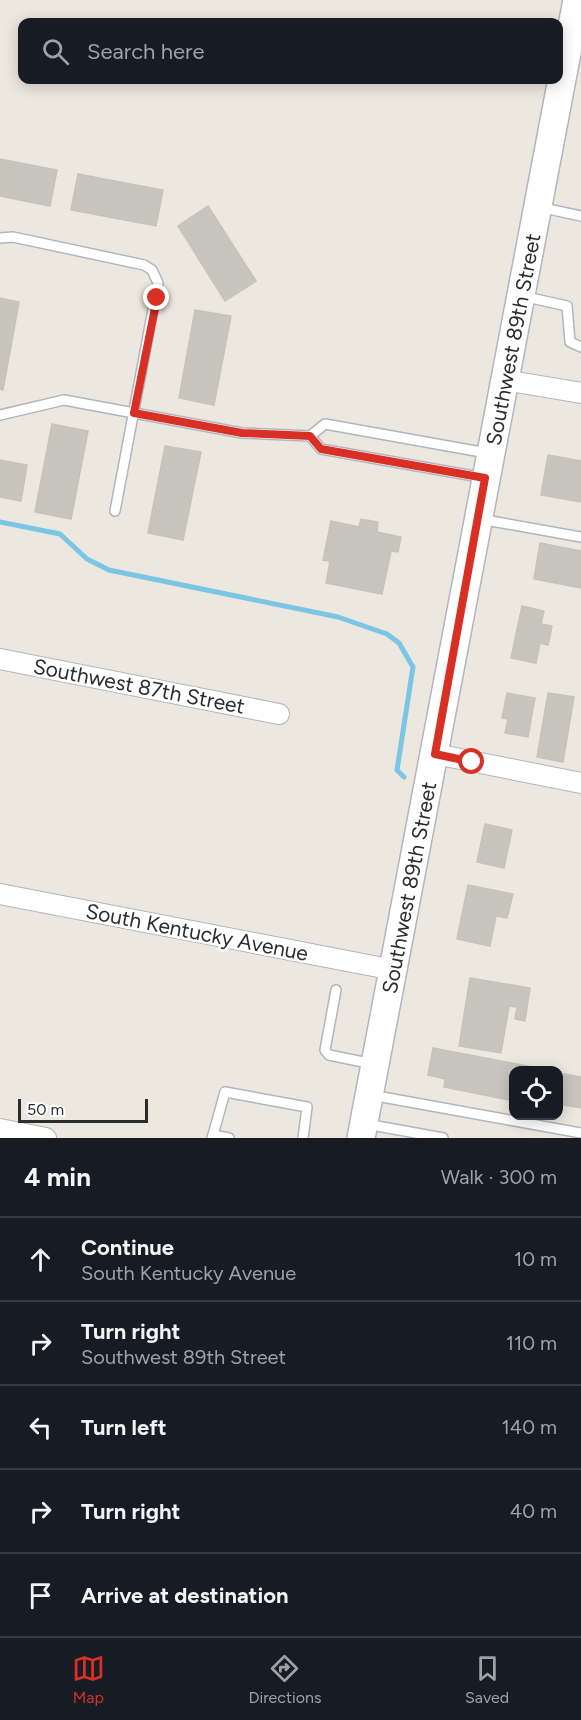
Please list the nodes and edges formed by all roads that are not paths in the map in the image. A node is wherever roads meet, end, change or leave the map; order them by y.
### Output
1 (577, 0) edge
2 (563, 72) edge
3 (561, 84) edge
4 (537, 207) junction
5 (581, 216) edge
6 (0, 238) edge
7 (520, 295) junction
8 (581, 346) edge
9 (504, 380) junction
10 (581, 393) edge
11 (134, 413) junction
12 (0, 415) edge
13 (310, 436) junction
14 (487, 465) junction
15 (115, 511) dead end
16 (477, 518) junction
17 (581, 537) edge
18 (0, 659) edge
19 (279, 714) dead end
20 (435, 754) junction
21 (581, 783) edge
22 (0, 894) edge
23 (394, 970) junction
24 (336, 990) dead end
25 (375, 1064) junction
26 (369, 1095) junction
27 (0, 1129) edge
28 (363, 1131) edge
29 (581, 1133) edge
30 (213, 1137) edge
31 (46, 1138) edge
32 (229, 1138) edge
33 (303, 1138) edge
34 (443, 1138) edge

1 - 2 main road, Southwest 89th Street
3 - 4 main road, Southwest 89th Street
4 - 5 lane
4 - 7 main road, Southwest 89th Street
6 - 11 lane
7 - 8 lane
7 - 9 main road, Southwest 89th Street
9 - 10 street
9 - 14 main road, Southwest 89th Street
11 - 12 lane
11 - 13 lane
11 - 15 lane
13 - 14 lane
13 - 14 lane
14 - 16 main road, Southwest 89th Street
16 - 17 lane
16 - 20 main road, Southwest 89th Street
18 - 19 street, Southwest 87th Street
20 - 21 street
20 - 23 main road, Southwest 89th Street
22 - 23 street, South Kentucky Avenue
23 - 25 main road, Southwest 89th Street
24 - 25 lane
25 - 26 main road, Southwest 89th Street
26 - 28 main road, Southwest 89th Street
26 - 29 lane
27 - 31 street
28 - 34 lane
30 - 32 lane
30 - 33 lane

